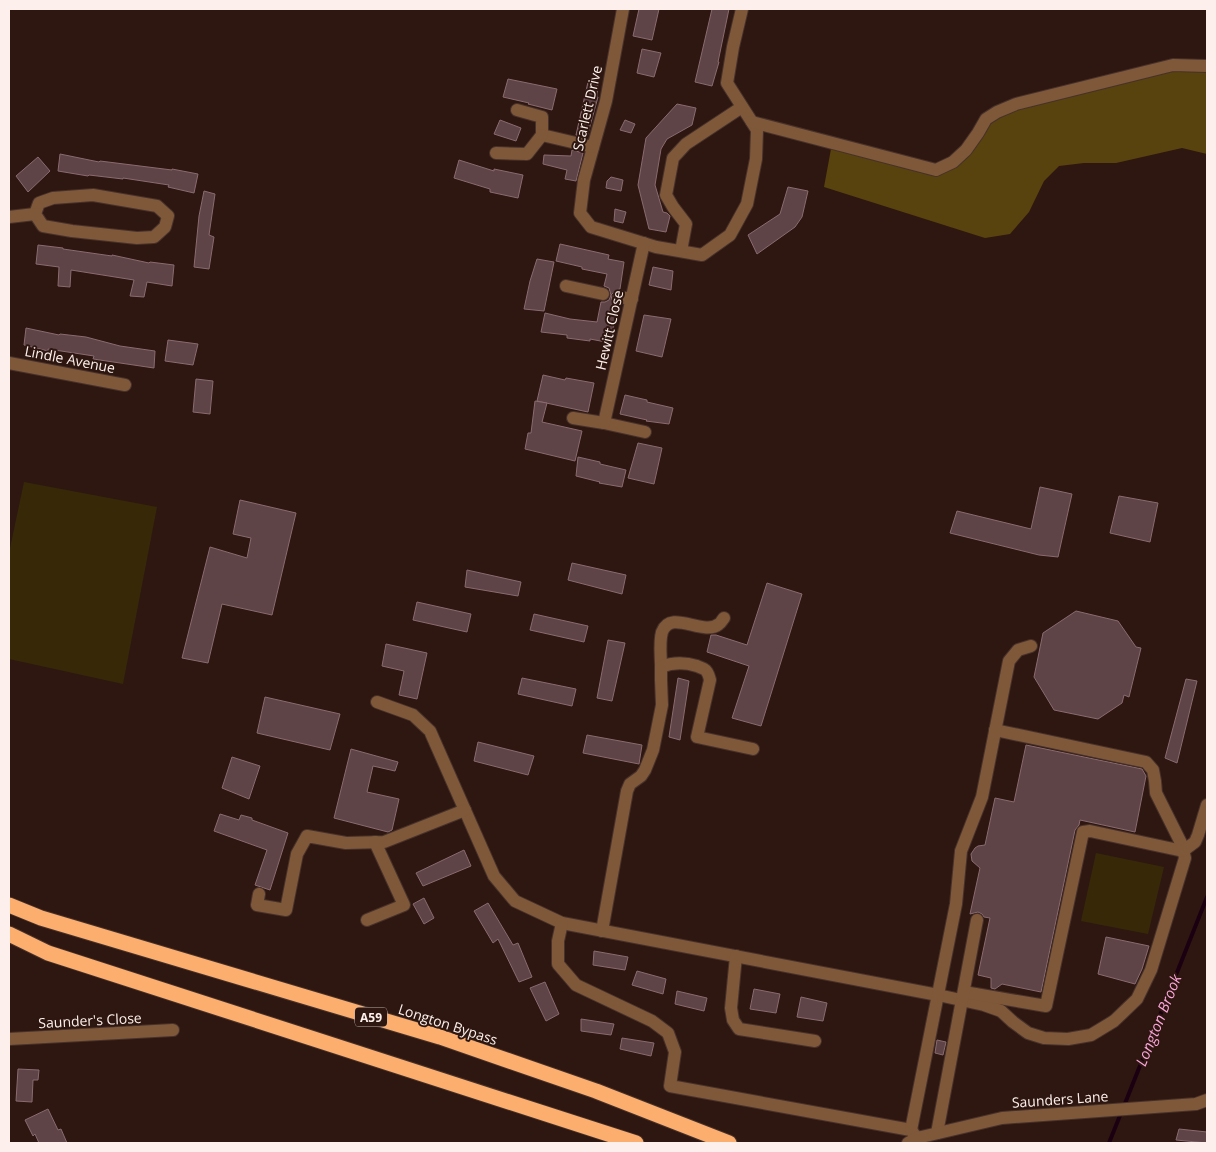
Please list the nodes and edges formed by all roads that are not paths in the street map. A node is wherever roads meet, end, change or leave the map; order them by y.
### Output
1 (623, 9) edge
2 (742, 9) edge
3 (1207, 66) edge
4 (742, 107) junction
5 (518, 110) dead end
6 (752, 122) junction
7 (542, 135) junction
8 (593, 147) junction
9 (496, 153) dead end
10 (35, 214) junction
11 (9, 217) edge
12 (644, 244) junction
13 (681, 251) junction
14 (566, 286) dead end
15 (603, 294) dead end
16 (619, 297) dead end
17 (632, 299) junction
18 (9, 363) edge
19 (125, 385) dead end
20 (573, 418) dead end
21 (604, 423) junction
22 (644, 432) dead end
23 (724, 618) dead end
24 (1031, 646) dead end
25 (661, 667) junction
26 (377, 702) dead end
27 (995, 730) junction
28 (753, 749) dead end
29 (1207, 804) edge
30 (465, 810) junction
31 (375, 842) junction
32 (1183, 852) junction
33 (259, 894) dead end
34 (9, 905) edge
35 (367, 920) dead end
36 (977, 920) dead end
37 (562, 923) junction
38 (602, 931) junction
39 (9, 934) edge
40 (736, 956) junction
41 (938, 995) junction
42 (963, 996) junction
43 (173, 1030) dead end
44 (9, 1039) edge
45 (814, 1041) dead end
46 (1207, 1100) edge
47 (937, 1133) junction
48 (912, 1137) edge
49 (636, 1143) edge
50 (729, 1143) edge

1 - 8 street, Scarlett Drive
2 - 4 street
3 - 6 street
4 - 6 street
4 - 13 street
5 - 7 street
6 - 13 street
7 - 8 street
7 - 9 street
8 - 12 street, Scarlett Drive
10 - 10 street
10 - 11 street
12 - 13 street
12 - 17 street, Hewitt Close
14 - 15 street
16 - 17 street
17 - 21 street, Hewitt Close
18 - 19 street, Lindle Avenue
20 - 21 street
21 - 22 street
23 - 25 street
24 - 27 street
25 - 28 street
25 - 38 street
26 - 30 street
27 - 32 street
27 - 41 street
29 - 32 street
30 - 31 street
30 - 37 street
31 - 33 street
31 - 35 street
32 - 42 street
32 - 42 street
34 - 50 highway, Longton Bypass / A59
36 - 42 street
37 - 38 street
37 - 48 street, Saunders Lane
38 - 40 street
39 - 49 highway
40 - 41 street
40 - 45 street
41 - 42 street
41 - 48 street
42 - 47 street
43 - 44 street, Saunder's Close
46 - 47 street, Saunders Lane
47 - 48 street, Saunders Lane

